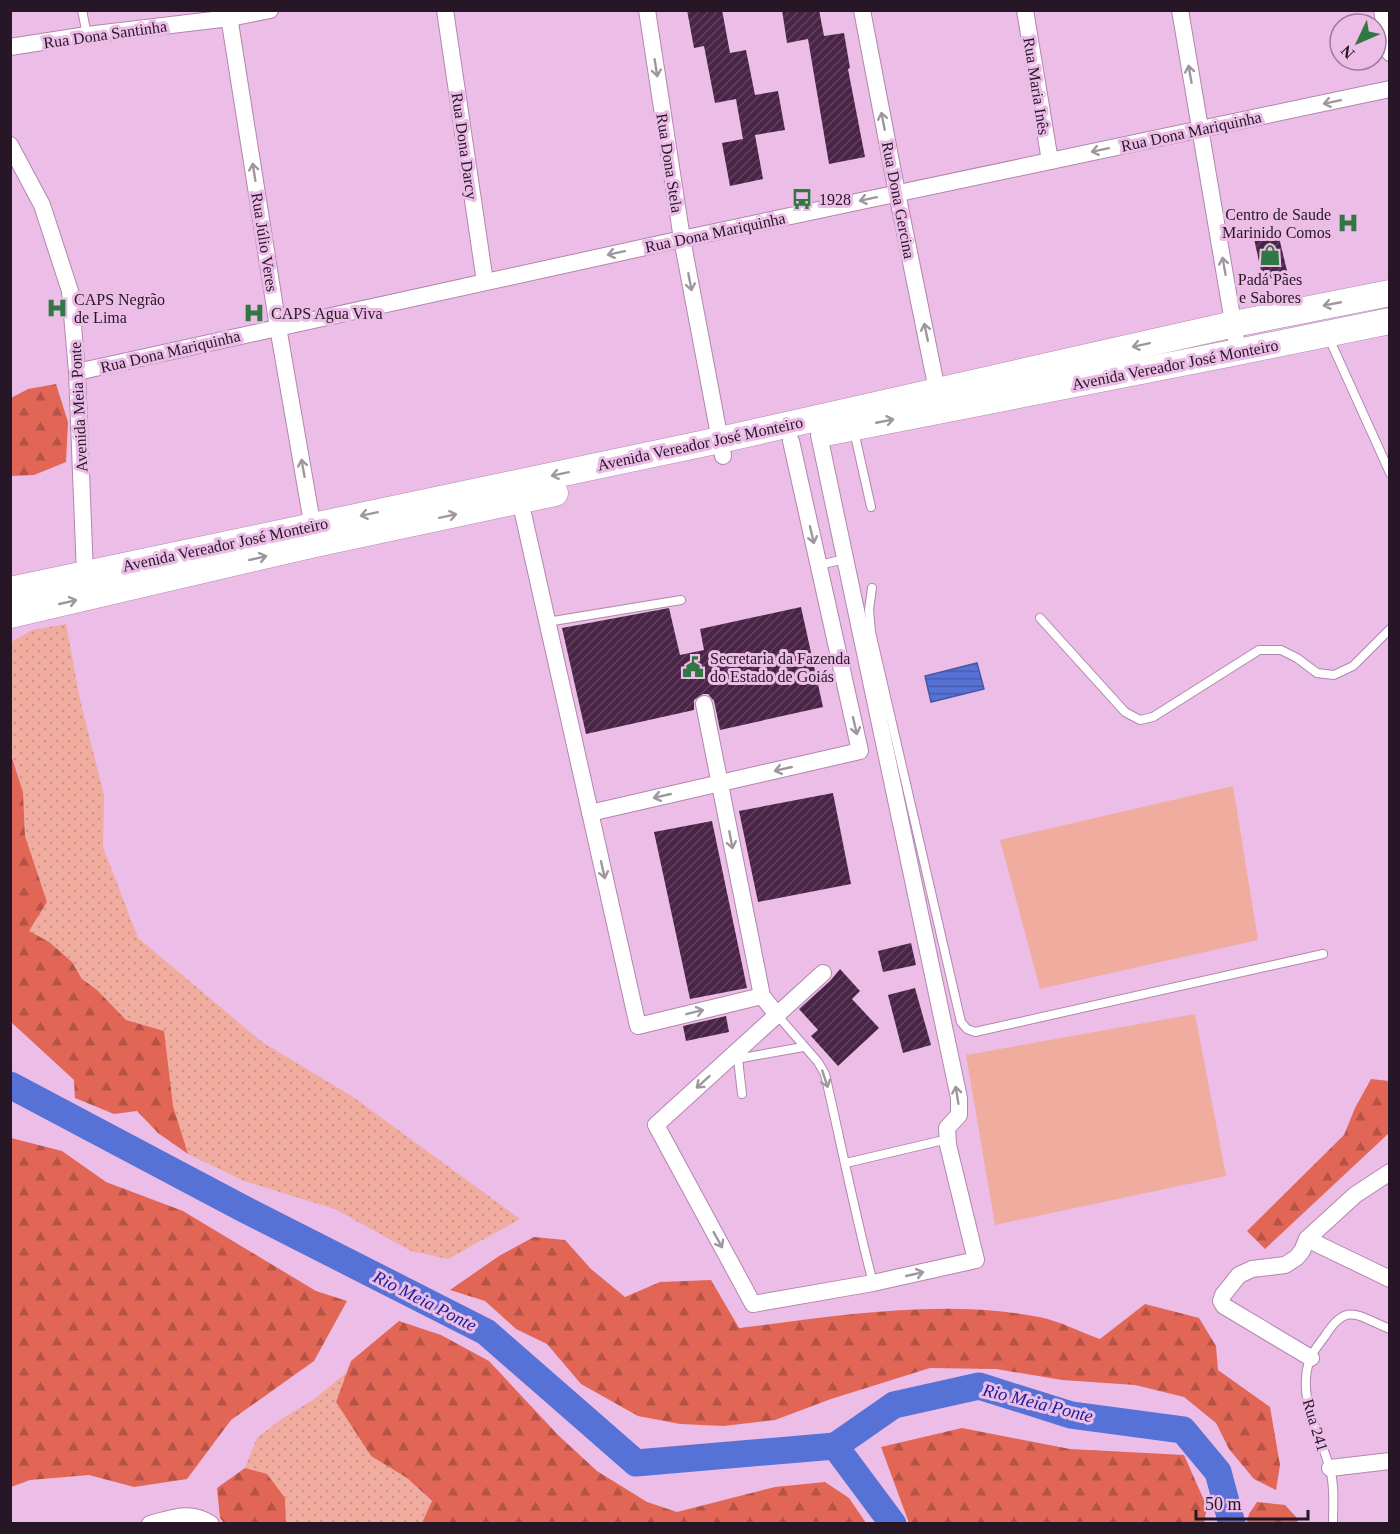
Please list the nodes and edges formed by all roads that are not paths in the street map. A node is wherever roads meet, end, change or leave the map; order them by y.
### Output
1 (82, 10) edge
2 (270, 10) edge
3 (445, 10) edge
4 (647, 10) edge
5 (862, 10) edge
6 (1025, 10) edge
7 (1180, 10) edge
8 (1382, 10) edge
9 (229, 14) edge
10 (87, 35) junction
11 (10, 47) edge
12 (1389, 52) edge
13 (1389, 90) edge
14 (1200, 129) junction
15 (10, 145) edge
16 (1050, 161) junction
17 (897, 194) junction
18 (682, 239) junction
19 (485, 282) junction
20 (1389, 293) edge
21 (1389, 321) edge
22 (1234, 324) junction
23 (278, 327) junction
24 (1327, 333) junction
25 (1238, 352) junction
26 (77, 372) junction
27 (938, 390) junction
28 (854, 427) junction
29 (819, 435) junction
30 (791, 441) junction
31 (722, 448) junction
32 (1389, 473) edge
33 (520, 500) junction
34 (870, 507) dead end
35 (314, 535) junction
36 (845, 559) junction
37 (819, 565) junction
38 (85, 574) junction
39 (872, 588) dead end
40 (10, 590) edge
41 (681, 600) dead end
42 (10, 615) edge
43 (1040, 618) dead end
44 (547, 622) junction
45 (1389, 629) edge
46 (704, 704) dead end
47 (719, 783) junction
48 (590, 813) junction
49 (1323, 954) dead end
50 (823, 973) dead end
51 (762, 996) junction
52 (778, 1016) junction
53 (803, 1047) junction
54 (733, 1060) junction
55 (742, 1094) dead end
56 (948, 1139) junction
57 (846, 1162) junction
58 (1389, 1172) edge
59 (1307, 1239) junction
60 (1389, 1279) edge
61 (873, 1284) junction
62 (1389, 1329) edge
63 (1311, 1358) junction
64 (1389, 1461) edge
65 (1330, 1468) junction
66 (150, 1524) edge
67 (211, 1524) edge
68 (1333, 1524) edge

1 - 10 lane
2 - 9 street, Rua Dona Santinha
3 - 19 street, Rua Dona Darcy
4 -> 18 street, Rua Dona Stela
17 -> 5 street, Rua Dona Gercina
6 - 16 street, Rua Maria Inês
14 -> 7 street
8 - 12 street
9 - 10 street, Rua Dona Santinha
23 -> 9 street, Rua Júlio Veres
10 - 11 street, Rua Dona Santinha
13 -> 14 street, Rua Dona Mariquinha
14 -> 16 street, Rua Dona Mariquinha
22 -> 14 street
15 - 26 street, Avenida Meia Ponte
16 - 17 street, Rua Dona Mariquinha
17 -> 18 street, Rua Dona Mariquinha
27 -> 17 street, Rua Dona Gercina
18 -> 19 street, Rua Dona Mariquinha
18 -> 31 street, Rua Dona Stela
19 - 23 street, Rua Dona Mariquinha
20 -> 22 main road, Avenida Vereador José Monteiro
21 - 24 main road, Avenida Vereador José Monteiro
22 - 25 street
22 -> 27 main road, Avenida Vereador José Monteiro
23 - 26 street, Rua Dona Mariquinha
35 -> 23 street, Rua Júlio Veres
24 - 25 main road, Avenida Vereador José Monteiro
24 - 32 lane
28 -> 25 main road, Avenida Vereador José Monteiro
26 - 38 street, Avenida Meia Ponte
27 - 31 main road, Avenida Vereador José Monteiro
28 - 29 main road, Avenida Vereador José Monteiro
28 - 34 lane
29 - 30 main road, Avenida Vereador José Monteiro
29 - 36 street
30 - 31 main road, Avenida Vereador José Monteiro
30 -> 37 street
31 - 33 main road, Avenida Vereador José Monteiro
31 -> 35 main road, Avenida Vereador José Monteiro
35 -> 33 main road, Avenida Vereador José Monteiro
33 - 44 street
35 - 38 main road, Avenida Vereador José Monteiro
42 -> 35 main road, Avenida Vereador José Monteiro
36 - 37 lane
56 -> 36 street
37 -> 47 street
38 - 40 main road, Avenida Vereador José Monteiro
39 - 49 lane
41 - 44 lane
43 - 45 lane
44 - 48 street
46 - 47 street
47 -> 48 street
47 -> 51 street
48 -> 51 street
50 - 52 street
51 - 52 street
52 - 53 lane
52 - 54 street
53 - 54 lane
53 -> 57 lane
54 - 55 lane
54 -> 61 street
56 - 57 lane
61 -> 56 street
57 - 61 lane
58 - 59 street
59 - 60 street
59 - 63 street
62 - 63 lane, Rua 241
63 - 65 lane, Rua 241
64 - 65 street
65 - 68 lane, Rua 241
66 - 67 street

